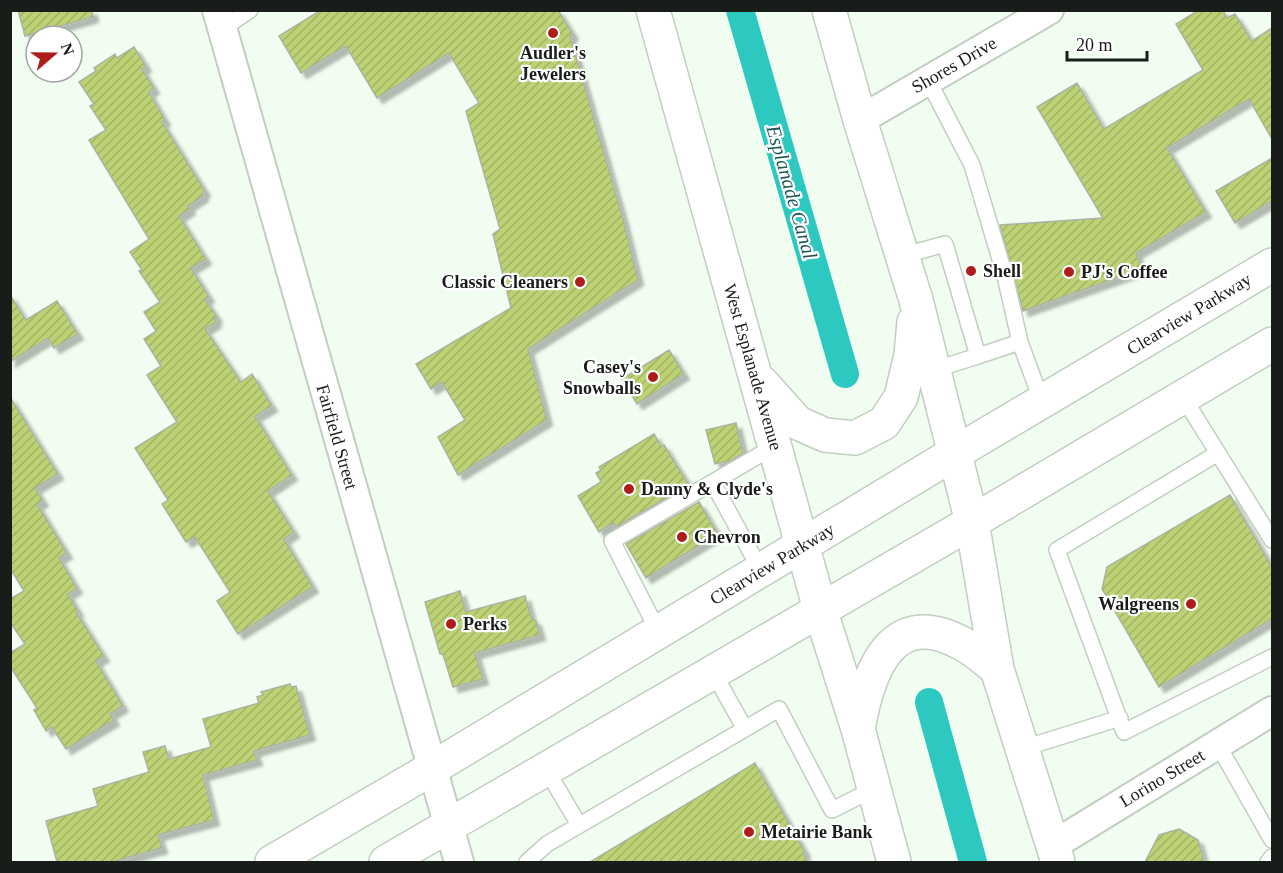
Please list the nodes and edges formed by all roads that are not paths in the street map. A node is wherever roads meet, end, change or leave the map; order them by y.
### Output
1 (250, 10) edge
2 (653, 10) edge
3 (829, 10) edge
4 (1049, 10) edge
5 (219, 20) edge
6 (928, 80) junction
7 (860, 120) junction
8 (902, 256) junction
9 (1272, 265) edge
10 (916, 300) junction
11 (1020, 342) junction
12 (1272, 344) edge
13 (978, 356) junction
14 (933, 370) junction
15 (756, 377) junction
16 (1183, 397) junction
17 (1042, 402) junction
18 (775, 446) junction
19 (955, 453) junction
20 (1218, 453) junction
21 (713, 483) junction
22 (972, 522) junction
23 (1272, 540) edge
24 (803, 546) junction
25 (761, 571) junction
26 (820, 609) junction
27 (658, 633) junction
28 (1272, 657) edge
29 (997, 669) junction
30 (713, 672) junction
31 (1272, 711) edge
32 (1120, 718) junction
33 (745, 729) junction
34 (858, 729) junction
35 (1218, 745) junction
36 (1022, 749) junction
37 (431, 769) junction
38 (546, 769) junction
39 (874, 789) junction
40 (579, 825) junction
41 (449, 826) junction
42 (1272, 840) edge
43 (1055, 854) edge
44 (1272, 857) edge
45 (272, 862) edge
46 (386, 862) edge
47 (459, 862) edge
48 (527, 862) edge
49 (894, 862) edge
50 (1268, 862) edge

1 - 5 lane
2 - 15 main road, West Esplanade Avenue
3 - 7 main road
4 - 6 street, Shores Drive
5 - 37 street, Fairfield Street
6 - 7 street, Shores Drive
6 - 11 lane
7 - 8 main road
8 - 10 main road
8 - 13 lane
9 - 17 main road, Clearview Parkway
10 - 14 main road
10 - 15 main road
11 - 13 lane
11 - 17 lane
12 - 16 main road
13 - 14 lane
14 - 19 main road
15 - 18 main road, West Esplanade Avenue
16 - 20 lane
16 - 22 main road
17 - 19 main road, Clearview Parkway
18 - 21 lane
18 - 24 main road, West Esplanade Avenue
19 - 22 main road
19 - 24 main road, Clearview Parkway
20 - 23 lane
20 - 32 lane
21 - 25 lane
21 - 27 lane
22 - 26 main road
22 - 29 main road
24 - 25 main road, Clearview Parkway
24 - 26 main road, West Esplanade Avenue
25 - 27 main road, Clearview Parkway
26 - 30 main road
26 - 34 main road, West Esplanade Avenue
27 - 37 main road, Clearview Parkway
28 - 32 lane
29 - 34 main road
29 - 36 main road
30 - 33 lane
30 - 38 main road
31 - 35 street, Lorino Street
32 - 36 lane
33 - 39 lane
33 - 40 lane
34 - 39 main road, West Esplanade Avenue
35 - 42 lane
35 - 43 street, Lorino Street
36 - 43 main road
37 - 41 street, Fairfield Street
37 - 45 main road, Clearview Parkway
38 - 40 lane
38 - 41 main road
39 - 49 main road, West Esplanade Avenue
40 - 48 lane
41 - 46 main road
41 - 47 street, Fairfield Street
44 - 50 lane

